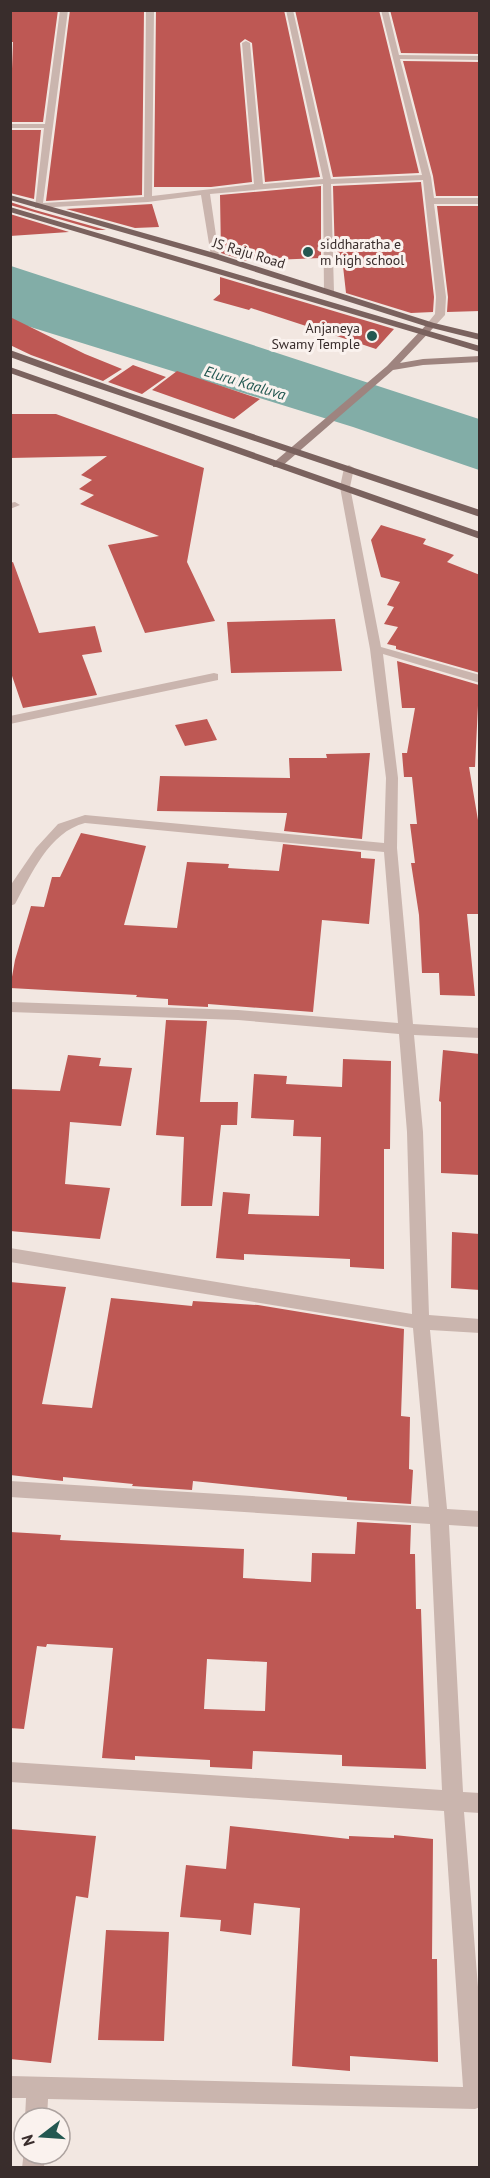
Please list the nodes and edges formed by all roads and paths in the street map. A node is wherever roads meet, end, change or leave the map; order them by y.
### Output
1 (64, 10) edge
2 (150, 10) edge
3 (290, 10) edge
4 (384, 10) edge
5 (246, 43) dead end
6 (397, 57) junction
7 (480, 58) edge
8 (10, 126) edge
9 (48, 126) junction
10 (427, 177) junction
11 (327, 180) junction
12 (259, 188) junction
13 (205, 191) junction
14 (10, 197) edge
15 (148, 199) junction
16 (429, 201) junction
17 (480, 201) edge
18 (38, 206) junction
19 (10, 209) edge
20 (215, 256) junction
21 (328, 292) junction
22 (431, 325) junction
23 (424, 334) junction
24 (480, 337) edge
25 (480, 349) edge
26 (10, 353) edge
27 (480, 359) edge
28 (390, 368) junction
29 (10, 370) edge
30 (295, 450) junction
31 (278, 465) junction
32 (348, 468) junction
33 (345, 487) junction
34 (480, 514) edge
35 (480, 536) edge
36 (376, 649) junction
37 (214, 677) dead end
38 (480, 679) edge
39 (10, 720) edge
40 (390, 848) junction
41 (10, 901) edge
42 (10, 1007) edge
43 (406, 1029) junction
44 (480, 1033) edge
45 (10, 1255) edge
46 (422, 1322) junction
47 (480, 1326) edge
48 (10, 1489) edge
49 (439, 1516) junction
50 (480, 1519) edge
51 (10, 1772) edge
52 (453, 1801) junction
53 (480, 1803) edge
54 (10, 2087) edge
55 (38, 2088) junction
56 (477, 2099) edge
57 (37, 2106) edge

1 - 9 street
2 - 15 street
3 - 11 street
4 - 6 street
5 - 12 street
6 - 7 street
6 - 10 street
8 - 9 street
9 - 18 street
10 - 11 street
10 - 16 street
11 - 12 street
11 - 21 street
12 - 13 street
13 - 15 street
13 - 20 street
14 - 18 main road, JS Raju Road
15 - 18 street
16 - 17 street
16 - 22 street
18 - 20 main road, JS Raju Road
19 - 23 main road, JS Raju Road
20 - 21 main road, JS Raju Road
21 - 22 main road, JS Raju Road
22 - 23 street
22 - 24 main road, JS Raju Road
23 - 25 main road, JS Raju Road
23 - 28 street
26 - 30 main road
27 - 28 street
28 - 30 street
29 - 31 main road
30 - 31 street
30 - 32 main road
31 - 33 main road
32 - 33 street
32 - 34 main road
33 - 35 main road
33 - 36 street
36 - 38 street
36 - 40 street
37 - 39 street
40 - 41 street
40 - 43 street
42 - 43 street
43 - 44 street
43 - 46 street
45 - 46 street
46 - 47 street
46 - 49 street
48 - 49 street
49 - 50 street
49 - 52 street
51 - 52 street
52 - 53 street
52 - 56 street
54 - 55 street
55 - 56 street
55 - 57 street

